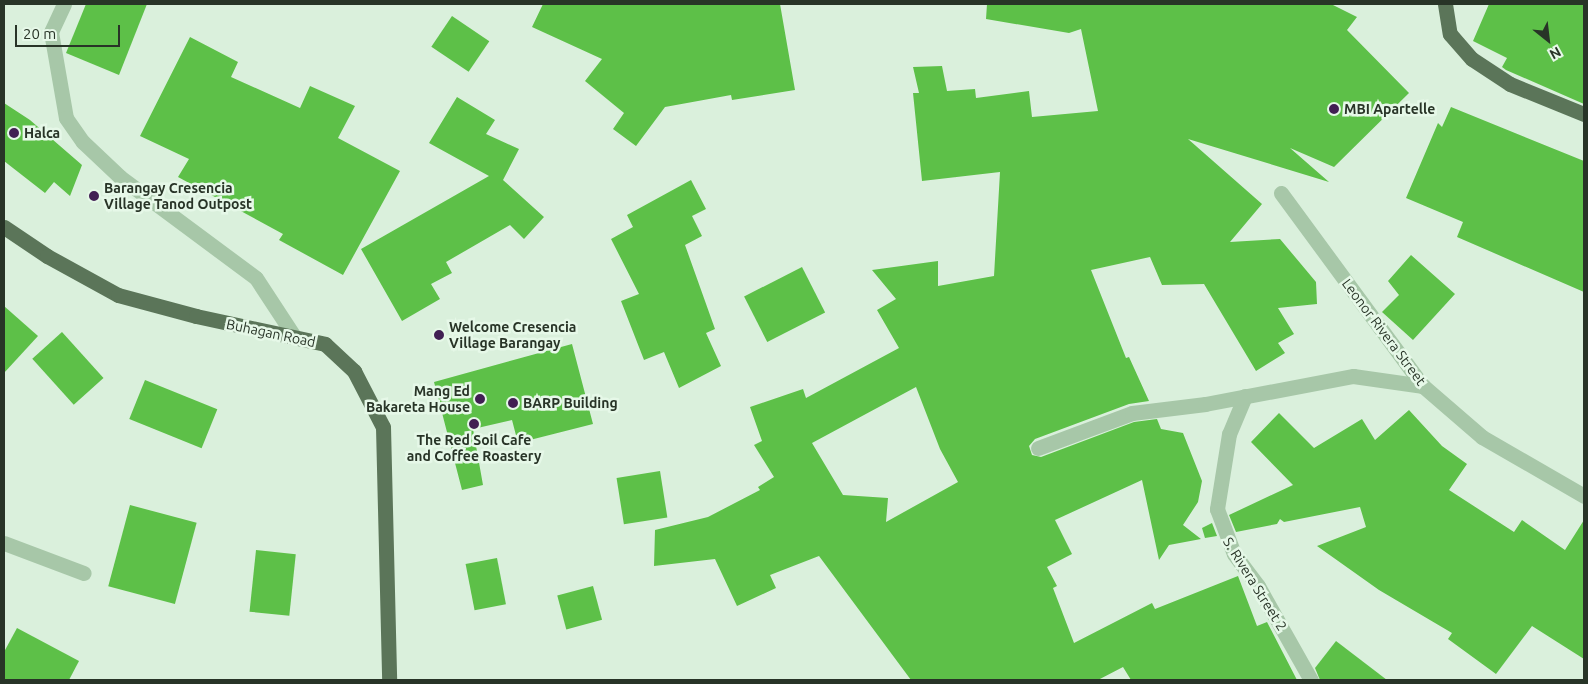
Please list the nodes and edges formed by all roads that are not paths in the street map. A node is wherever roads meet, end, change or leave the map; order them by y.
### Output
1 (64, 4) edge
2 (1444, 4) edge
3 (1584, 114) edge
4 (1280, 193) dead end
5 (4, 227) edge
6 (294, 336) junction
7 (1423, 386) junction
8 (1245, 396) junction
9 (1038, 448) dead end
10 (1584, 496) edge
11 (4, 543) edge
12 (84, 573) dead end
13 (389, 680) edge
14 (1311, 680) edge

1 - 6 street
2 - 3 main road
4 - 7 street, Leonor Rivera Street
5 - 6 main road, Buhagan Road
6 - 13 main road, Buhagan Road
7 - 8 street
7 - 10 street, Leonor Rivera Street
8 - 9 street
8 - 14 street, S. Rivera Street 2
11 - 12 street

